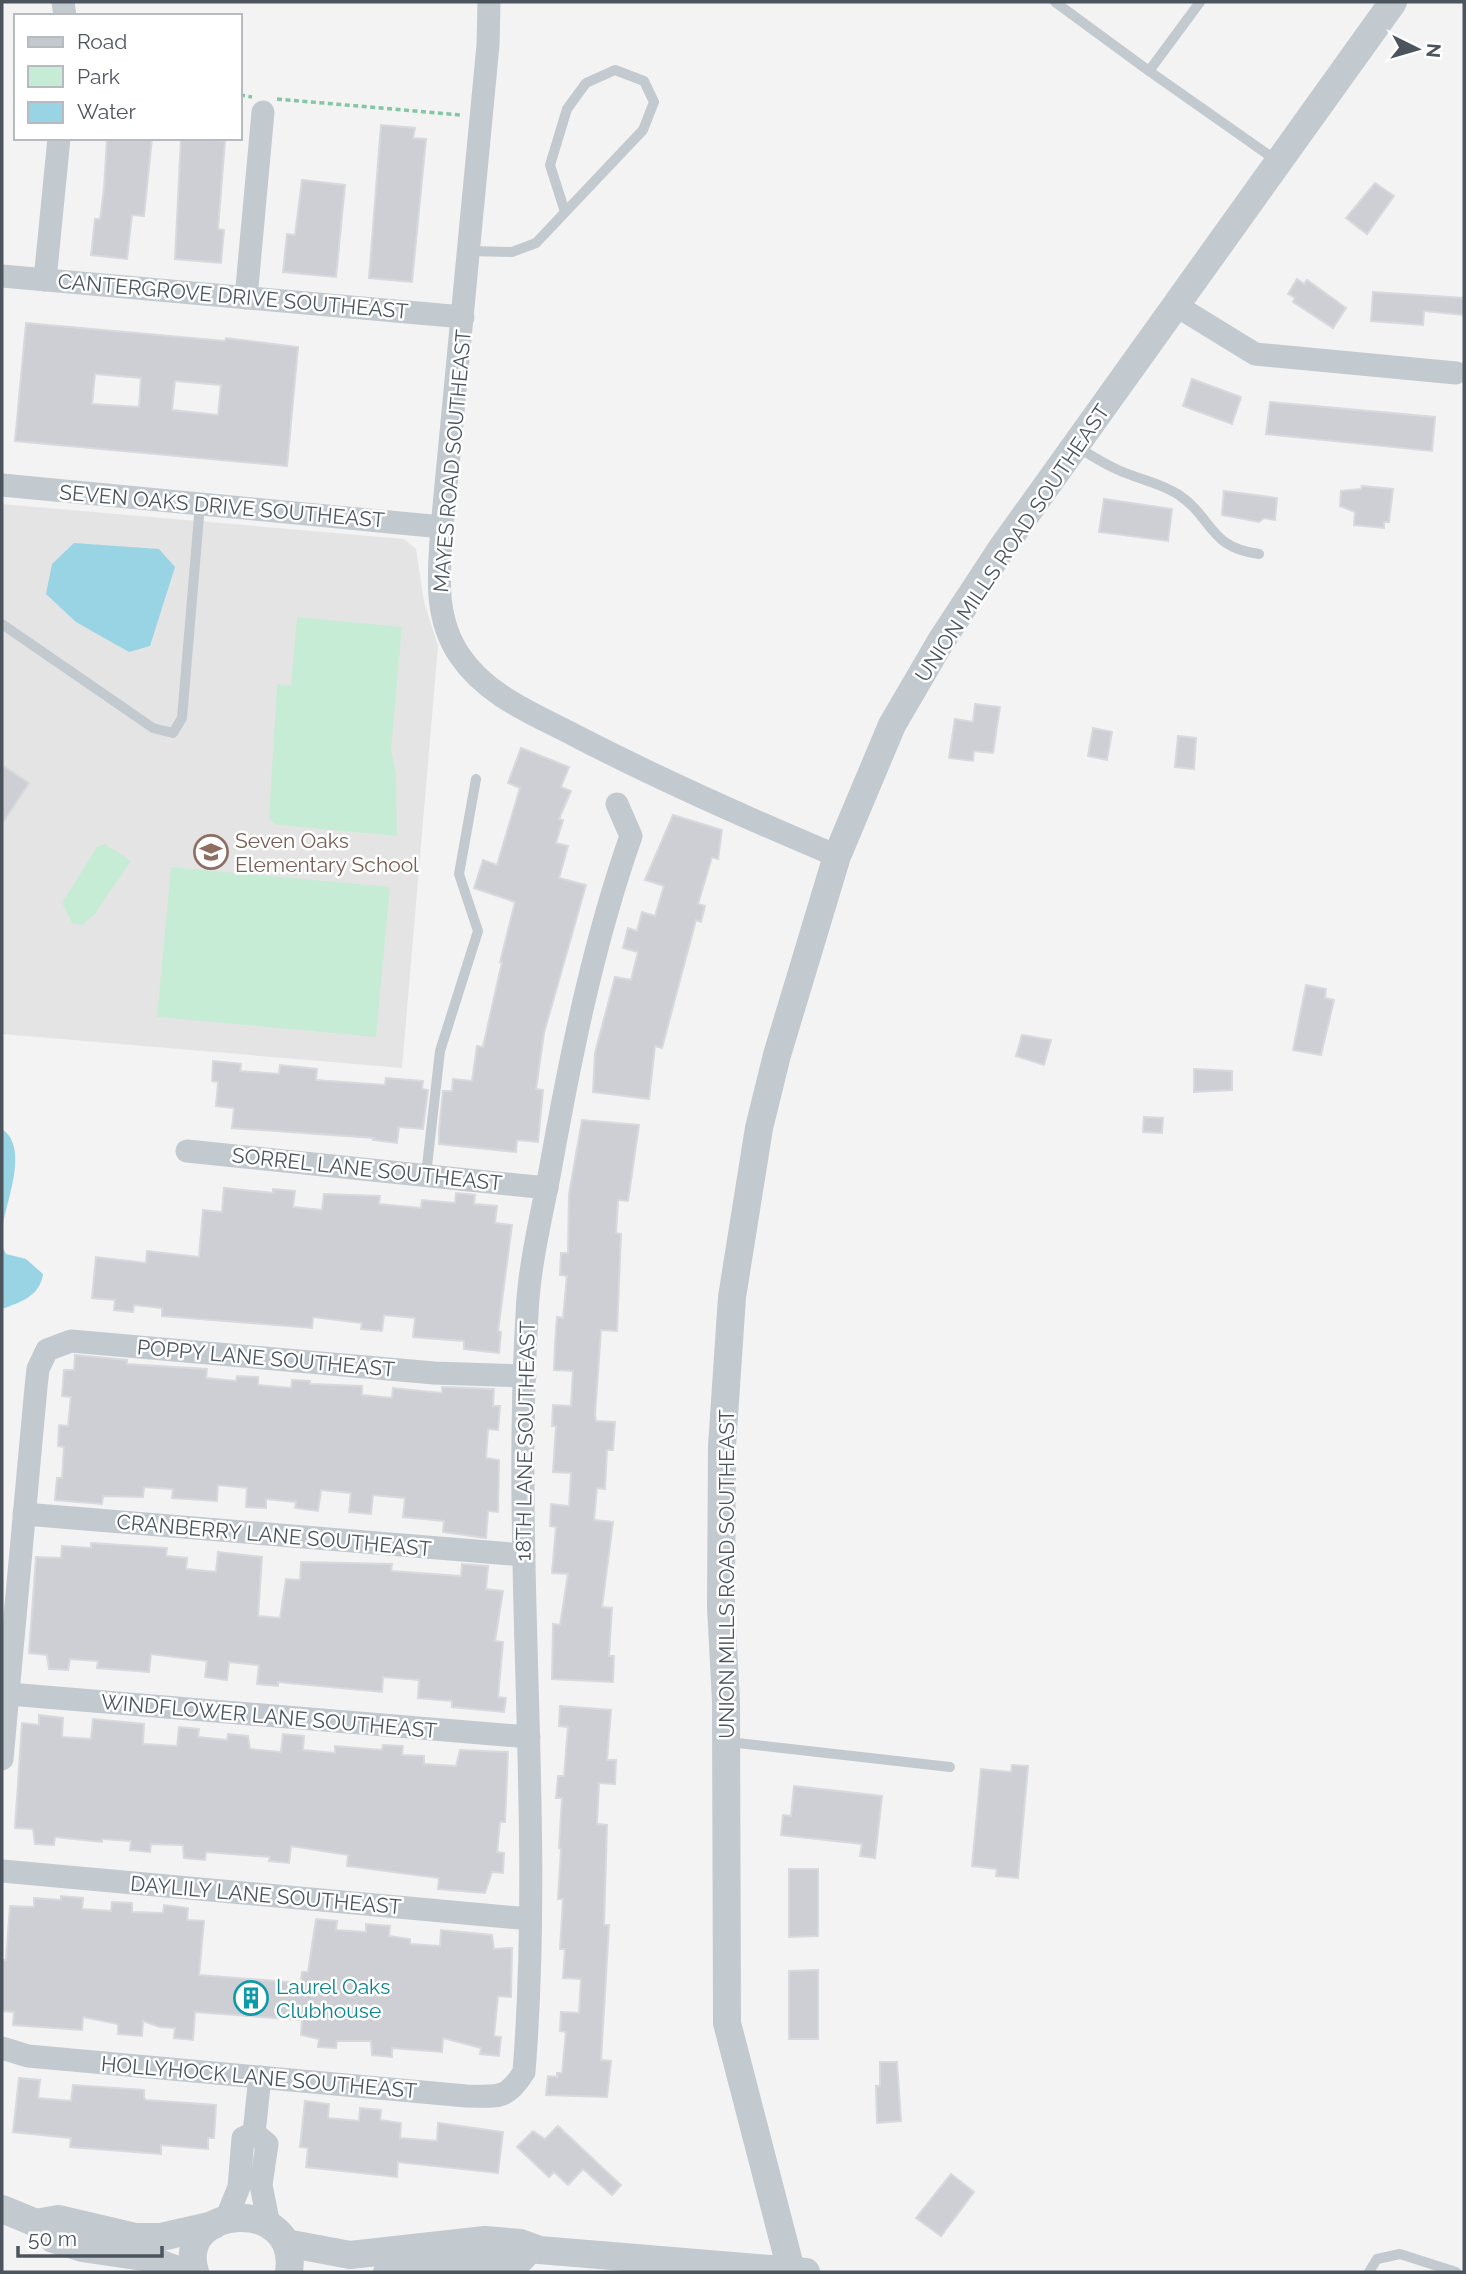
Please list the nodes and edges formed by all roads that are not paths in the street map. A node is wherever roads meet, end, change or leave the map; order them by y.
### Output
1 (489, 2) edge
2 (1055, 2) edge
3 (1199, 2) edge
4 (1393, 2) edge
5 (1149, 71) junction
6 (261, 102) road end
7 (60, 140) edge
8 (1279, 163) junction
9 (565, 212) junction
10 (469, 251) junction
11 (2, 276) edge
12 (45, 280) junction
13 (246, 298) junction
14 (1177, 306) junction
15 (463, 317) junction
16 (1457, 373) dead end
17 (1075, 446) junction
18 (2, 486) edge
19 (200, 504) junction
20 (442, 527) junction
21 (1259, 554) dead end
22 (2, 624) edge
23 (476, 779) dead end
24 (617, 804) dead end
25 (837, 856) junction
26 (187, 1151) dead end
27 (426, 1175) junction
28 (547, 1188) junction
29 (525, 1376) junction
30 (23, 1514) junction
31 (524, 1555) junction
32 (9, 1694) junction
33 (528, 1737) junction
34 (726, 1742) junction
35 (2, 1759) edge
36 (950, 1767) dead end
37 (2, 1871) edge
38 (530, 1919) junction
39 (3, 2049) edge
40 (260, 2077) junction
41 (513, 2090) joint
42 (254, 2133) junction
43 (2, 2209) edge
44 (220, 2222) junction
45 (36, 2223) junction
46 (277, 2234) junction
47 (530, 2249) junction
48 (628, 2265) edge
49 (798, 2271) edge
50 (183, 2272) edge
51 (195, 2272) edge
52 (289, 2272) edge
53 (387, 2272) edge
54 (1369, 2272) edge
55 (1456, 2272) edge

1 - 10 street, MAYES ROAD SOUTHEAST
2 - 5 lane
3 - 5 lane
4 - 8 street, UNION MILLS ROAD SOUTHEAST
5 - 8 lane
6 - 13 street
7 - 12 street
8 - 14 street, UNION MILLS ROAD SOUTHEAST
9 - 9 lane
9 - 10 lane
10 - 15 street, MAYES ROAD SOUTHEAST
11 - 12 street, CANTERGROVE DRIVE SOUTHEAST
12 - 13 street, CANTERGROVE DRIVE SOUTHEAST
13 - 15 street, CANTERGROVE DRIVE SOUTHEAST
14 - 16 street
14 - 17 street, UNION MILLS ROAD SOUTHEAST
15 - 20 street, MAYES ROAD SOUTHEAST
17 - 21 lane
17 - 25 street, UNION MILLS ROAD SOUTHEAST
18 - 19 street, SEVEN OAKS DRIVE SOUTHEAST
19 - 20 street, SEVEN OAKS DRIVE SOUTHEAST
19 - 22 lane
20 - 25 street, MAYES ROAD SOUTHEAST
23 - 27 lane
24 - 28 street, 18TH LANE SOUTHEAST
25 - 34 street, UNION MILLS ROAD SOUTHEAST
26 - 27 street, SORREL LANE SOUTHEAST
27 - 28 street, SORREL LANE SOUTHEAST
28 - 29 street, 18TH LANE SOUTHEAST
29 - 30 street, POPPY LANE SOUTHEAST
29 - 31 street, 18TH LANE SOUTHEAST
30 - 31 street, CRANBERRY LANE SOUTHEAST
30 - 32 street
31 - 33 street, 18TH LANE SOUTHEAST
32 - 33 street, WINDFLOWER LANE SOUTHEAST
32 - 35 street
33 - 38 street, 18TH LANE SOUTHEAST
34 - 36 lane
34 - 49 street, UNION MILLS ROAD SOUTHEAST
37 - 38 street, DAYLILY LANE SOUTHEAST
38 - 41 street, 18TH LANE SOUTHEAST
39 - 40 street, HOLLYHOCK LANE SOUTHEAST
40 - 41 street, HOLLYHOCK LANE SOUTHEAST
40 - 42 street
42 - 44 street
42 - 46 street
43 - 45 street
44 - 45 street
44 - 46 street
44 - 51 street
45 - 50 street
46 - 47 street
46 - 52 street
47 - 48 street
47 - 53 street
48 - 49 street
54 - 55 lane

